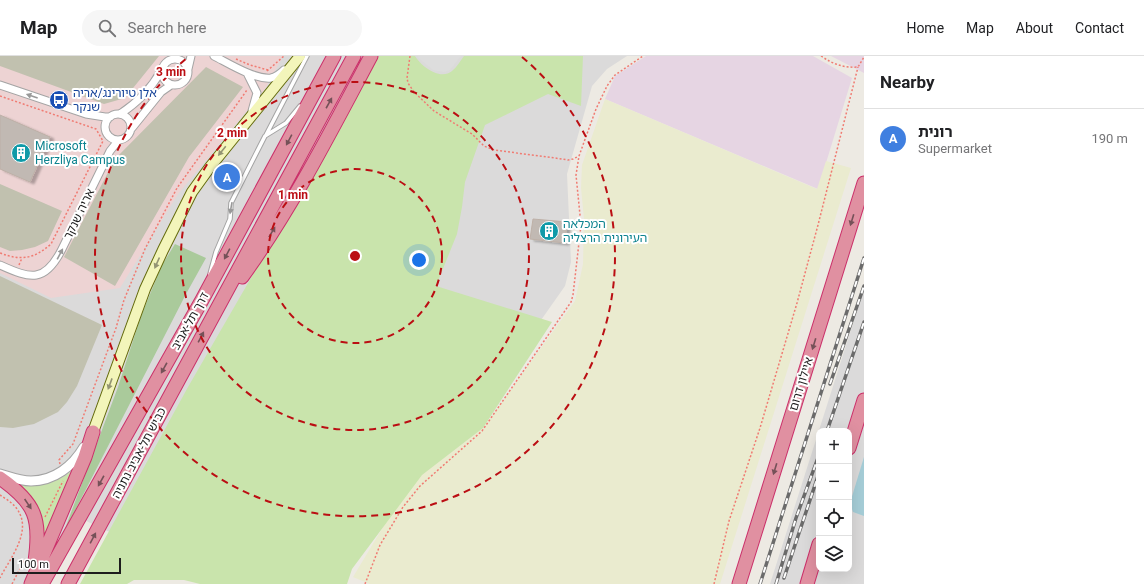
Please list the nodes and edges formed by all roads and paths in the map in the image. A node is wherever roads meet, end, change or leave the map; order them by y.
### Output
1 (214, 56) edge
2 (230, 56) edge
3 (284, 56) edge
4 (354, 56) edge
5 (372, 56) edge
6 (377, 56) edge
7 (410, 56) edge
8 (643, 56) edge
9 (821, 56) edge
10 (172, 57) edge
11 (192, 57) edge
12 (301, 57) edge
13 (864, 57) edge
14 (332, 59) edge
15 (858, 67) junction
16 (188, 69) junction
17 (268, 70) junction
18 (161, 71) junction
19 (247, 73) junction
20 (260, 76) junction
21 (0, 85) edge
22 (171, 85) junction
23 (308, 94) dead end
24 (0, 96) edge
25 (304, 101) dead end
26 (120, 114) junction
27 (110, 117) junction
28 (249, 118) junction
29 (338, 118) junction
30 (132, 128) junction
31 (265, 136) junction
32 (118, 141) junction
33 (579, 156) junction
34 (864, 183) edge
35 (0, 253) edge
36 (0, 265) edge
37 (202, 300) junction
38 (210, 322) junction
39 (864, 400) edge
40 (93, 432) junction
41 (852, 438) edge
42 (0, 474) edge
43 (0, 478) edge
44 (0, 495) edge
45 (816, 553) edge
46 (0, 578) edge
47 (30, 584) edge
48 (42, 584) edge
49 (68, 584) edge
50 (365, 584) edge
51 (714, 584) edge
52 (739, 584) edge
53 (806, 584) edge

1 - 19 street
2 - 17 path
3 - 17 path
38 -> 4 highway, דרך תל-אביב
5 - 29 highway
6 - 29 lane
7 - 33 path
8 - 33 path
9 - 15 path
10 - 16 street
10 - 18 street
11 - 16 street
12 - 20 street
12 - 28 main road
12 - 31 lane
13 - 15 path
14 - 23 lane
14 -> 37 highway, דרך תל-אביב
15 - 51 path
16 - 22 street
17 - 20 path
18 - 22 street
18 - 26 street
19 - 20 street
19 - 28 street
27 -> 21 street
22 - 30 street
24 - 35 path
25 - 31 lane
26 - 27 street
26 - 30 street
27 - 32 street
28 -> 40 main road
38 -> 29 highway
30 - 32 street
31 -> 37 lane
36 -> 32 street, אריה שנקר
33 - 50 path
34 -> 52 highway, איילון דרום
37 -> 48 highway, דרך תל-אביב
49 -> 38 highway, כביש תל-אביב נתניה
39 - 41 highway
40 - 42 street
40 - 47 highway
43 -> 47 highway
44 - 46 path
45 - 53 highway

